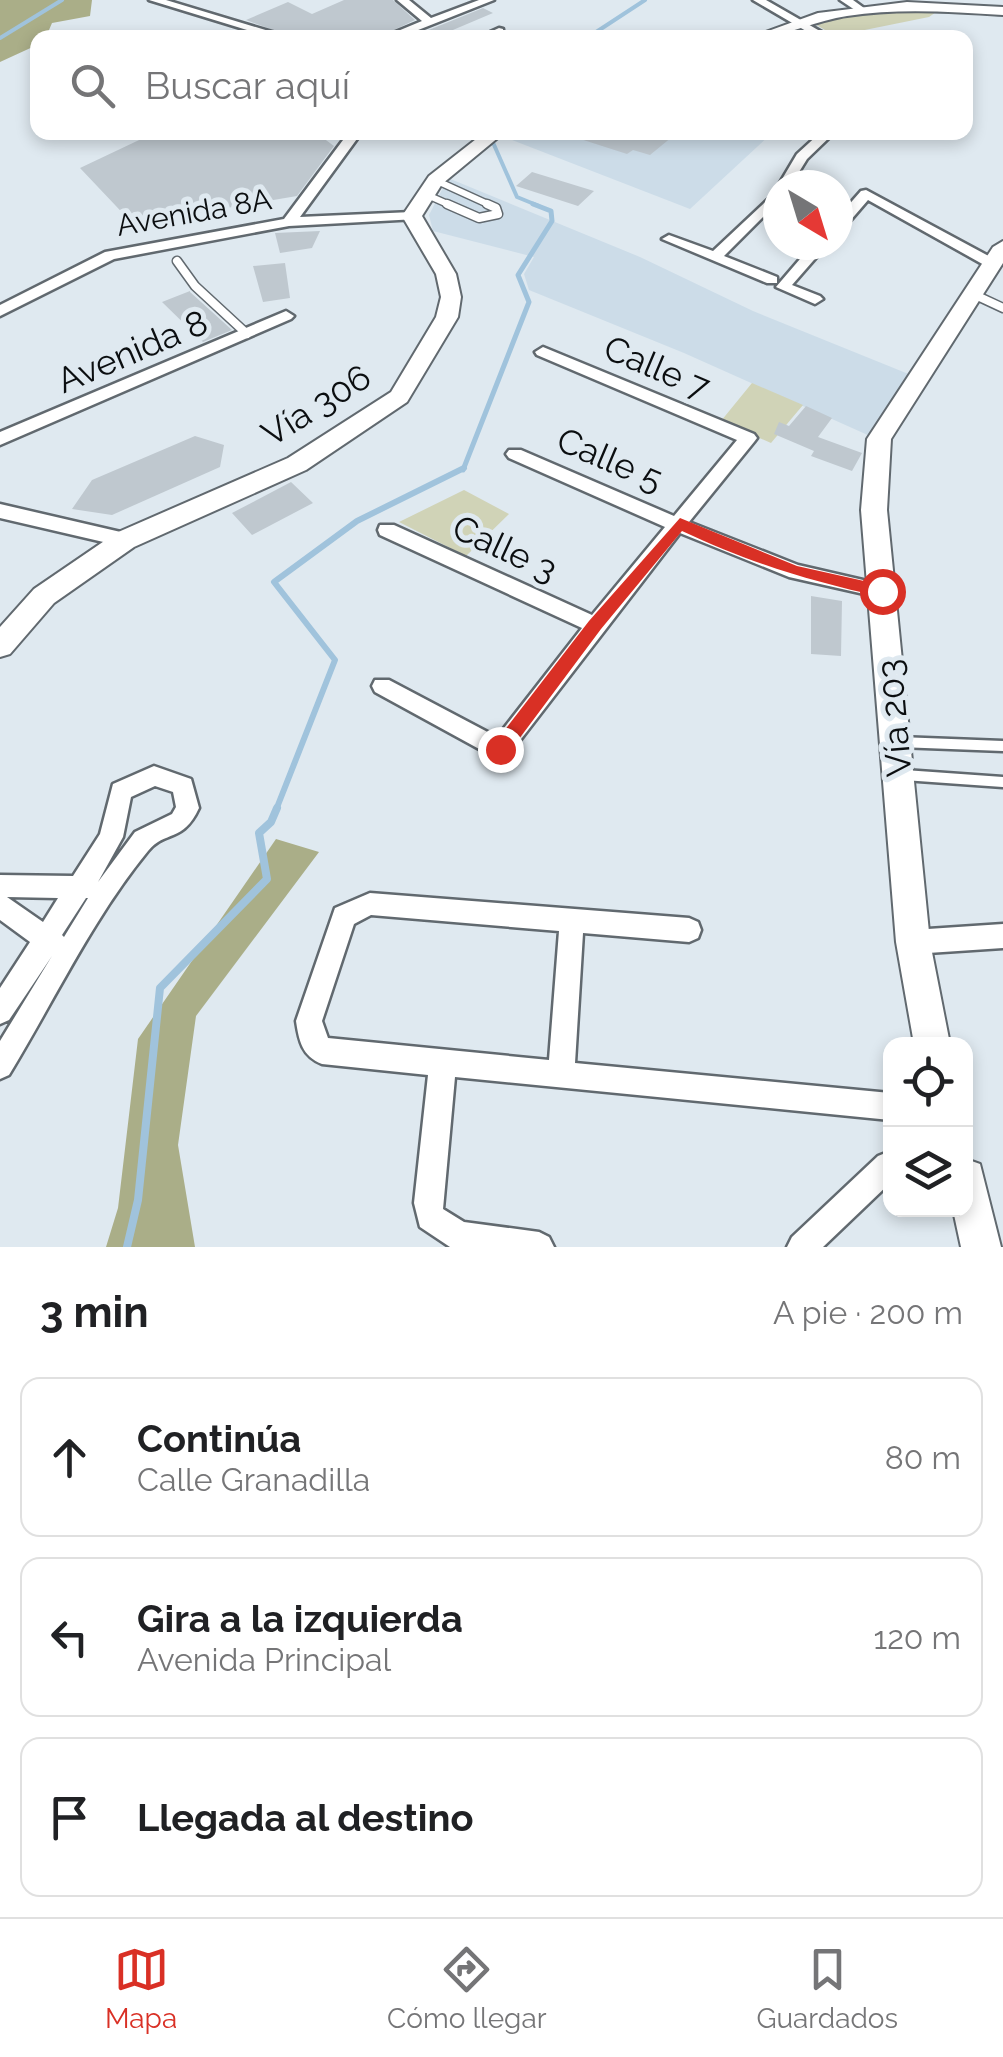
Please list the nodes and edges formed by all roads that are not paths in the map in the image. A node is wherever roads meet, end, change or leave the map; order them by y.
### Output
1 (154, 0) edge
2 (402, 0) edge
3 (489, 0) edge
4 (758, 0) edge
5 (852, 4) edge
6 (940, 4) edge
7 (1003, 11) edge
8 (799, 20) junction
9 (429, 21) junction
10 (259, 30) edge
11 (406, 30) edge
12 (775, 30) edge
13 (815, 30) edge
14 (350, 140) edge
15 (487, 140) edge
16 (820, 140) edge
17 (794, 170) edge
18 (429, 187) junction
19 (763, 209) edge
20 (853, 209) edge
21 (412, 216) junction
22 (289, 222) junction
23 (668, 239) dead end
24 (997, 255) edge
25 (715, 257) junction
26 (807, 260) edge
27 (177, 261) dead end
28 (772, 280) dead end
29 (973, 294) junction
30 (815, 299) dead end
31 (1003, 308) edge
32 (0, 311) edge
33 (286, 316) dead end
34 (246, 334) junction
35 (543, 352) dead end
36 (0, 440) edge
37 (514, 454) dead end
38 (0, 511) edge
39 (680, 524) junction
40 (388, 530) dead end
41 (125, 540) junction
42 (882, 591) junction
43 (595, 625) junction
44 (0, 646) edge
45 (382, 686) dead end
46 (896, 742) junction
47 (1003, 746) edge
48 (899, 775) junction
49 (1003, 782) edge
50 (0, 886) edge
51 (93, 889) junction
52 (0, 906) edge
53 (572, 920) junction
54 (690, 930) dead end
55 (1003, 936) edge
56 (913, 942) junction
57 (57, 946) junction
58 (0, 1012) edge
59 (931, 1037) edge
60 (443, 1063) junction
61 (0, 1066) edge
62 (560, 1075) junction
63 (883, 1107) edge
64 (883, 1171) edge
65 (973, 1208) edge
66 (539, 1247) edge
67 (802, 1247) edge
68 (982, 1247) edge

1 - 10 street
2 - 9 street
3 - 9 street
4 - 8 street
5 - 6 street
5 - 8 street
6 - 7 street
8 - 12 street
8 - 13 street
9 - 11 street
14 - 22 street
15 - 18 street
16 - 17 street
18 - 18 lane
18 - 21 street
19 - 25 street
20 - 24 street
21 - 22 street, Avenida 8A
21 - 41 street, Vía 306
22 - 32 street, Avenida 8A
23 - 25 street
24 - 29 street, Vía 203
25 - 28 street
26 - 30 street
27 - 34 lane
29 - 31 lane
29 - 42 street, Vía 203
33 - 34 street, Avenida 8
34 - 36 street, Avenida 8
35 - 39 street, Calle 7
37 - 39 street, Calle 5
38 - 41 street
39 - 42 street, Calle 5
39 - 43 street
40 - 43 street, Calle 3
41 - 44 street, Vía 306
42 - 46 street, Vía 203
43 - 45 street
46 - 47 lane
46 - 48 street, Vía 203
48 - 49 lane
48 - 56 street, Vía 203
50 - 51 street
51 - 51 street
51 - 57 street
52 - 57 street
53 - 54 street
53 - 60 street
53 - 62 street
55 - 56 street
56 - 59 street, Vía 203
57 - 58 street
57 - 61 street
60 - 62 street
60 - 66 street
62 - 63 street
64 - 67 street
65 - 68 street

